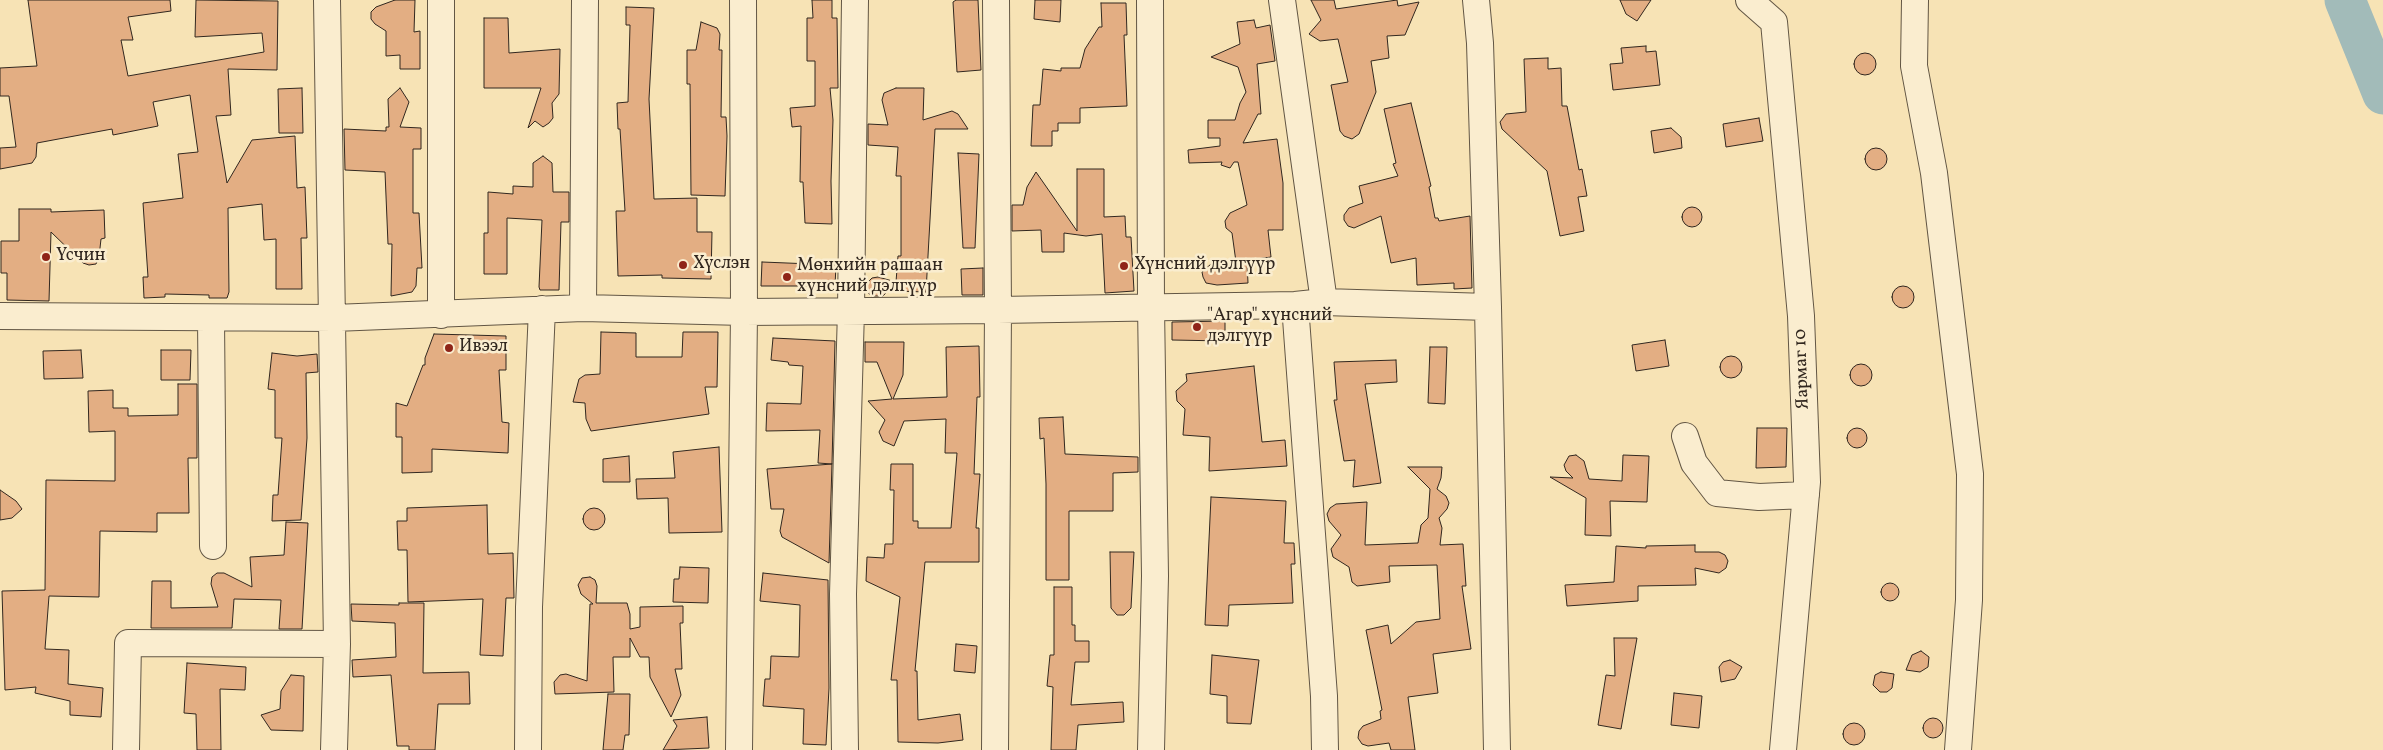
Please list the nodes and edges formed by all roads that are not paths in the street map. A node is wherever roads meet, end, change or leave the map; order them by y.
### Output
1 (327, 0) edge
2 (441, 0) edge
3 (585, 0) edge
4 (743, 0) edge
5 (854, 0) edge
6 (996, 0) edge
7 (1150, 0) edge
8 (1282, 0) edge
9 (1476, 0) edge
10 (1749, 0) edge
11 (1915, 0) edge
12 (1324, 302) junction
13 (1295, 305) junction
14 (1151, 306) junction
15 (1488, 307) junction
16 (583, 308) junction
17 (542, 309) junction
18 (851, 310) junction
19 (998, 310) junction
20 (744, 312) junction
21 (441, 315) junction
22 (0, 316) edge
23 (211, 318) junction
24 (334, 318) junction
25 (1685, 436) dead end
26 (1806, 495) junction
27 (214, 546) dead end
28 (337, 644) junction
29 (126, 750) edge
30 (334, 750) edge
31 (528, 750) edge
32 (739, 750) edge
33 (845, 750) edge
34 (995, 750) edge
35 (1151, 750) edge
36 (1325, 750) edge
37 (1497, 750) edge
38 (1783, 750) edge
39 (1958, 750) edge

1 - 24 street
2 - 21 street
3 - 16 street
4 - 20 street
5 - 18 street
6 - 19 street
7 - 14 street
8 - 12 street
9 - 15 street
10 - 26 street, Яармаг 10
11 - 39 street
12 - 13 street
12 - 15 street
13 - 14 street
13 - 36 street
14 - 19 street
14 - 35 street
15 - 37 street
16 - 17 street
16 - 20 street
17 - 21 street
17 - 31 street
18 - 19 street
18 - 20 street
18 - 33 street
19 - 34 street
20 - 32 street
21 - 24 street
22 - 23 street
23 - 24 street
23 - 27 street
24 - 28 street
25 - 26 street
26 - 38 street, Яармаг 10
28 - 29 street
28 - 30 street

